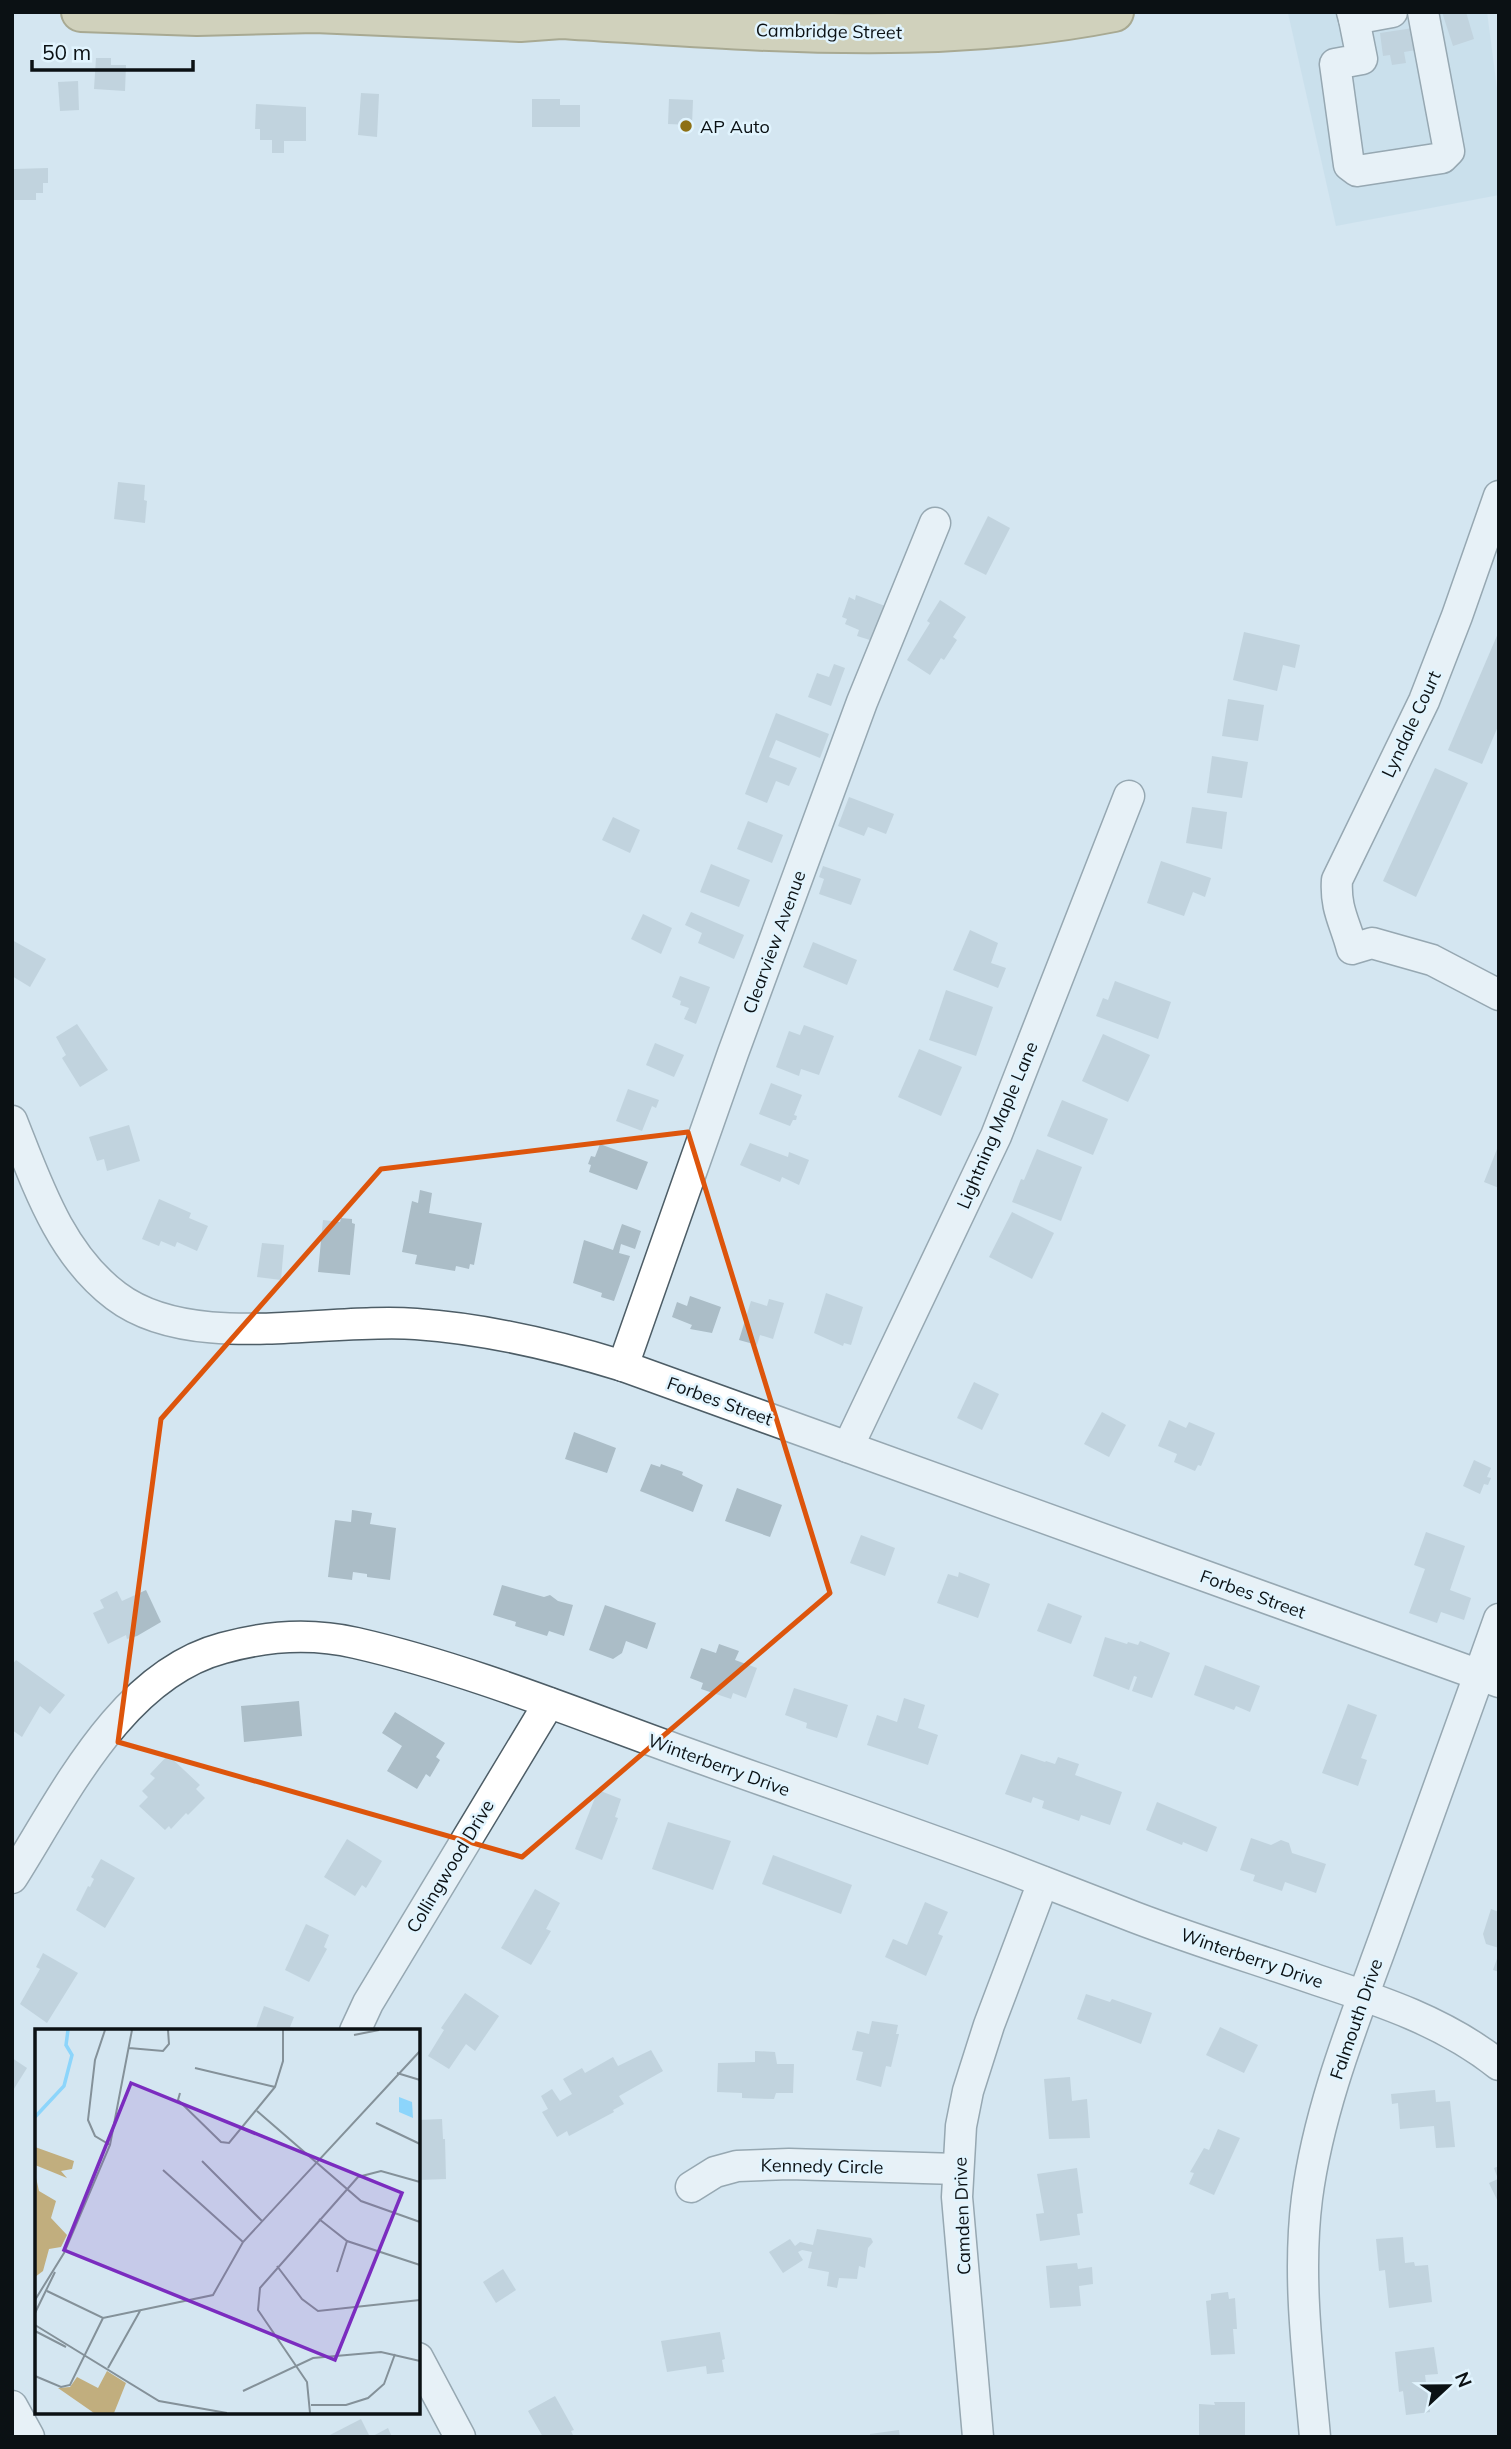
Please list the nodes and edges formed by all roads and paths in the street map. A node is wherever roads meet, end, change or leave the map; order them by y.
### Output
1 (81, 12) edge
2 (1114, 12) edge
3 (1392, 12) edge
4 (1423, 12) edge
5 (393, 14) edge
6 (460, 15) edge
7 (561, 16) edge
8 (1353, 16) edge
9 (966, 22) edge
10 (1499, 496) edge
11 (935, 523) dead end
12 (1129, 796) dead end
13 (1499, 995) edge
14 (12, 1121) edge
15 (623, 1366) junction
16 (848, 1447) junction
17 (1499, 1619) edge
18 (1489, 1679) edge
19 (549, 1703) junction
20 (12, 1878) edge
21 (1043, 1882) junction
22 (1364, 1995) junction
23 (356, 2029) edge
24 (1499, 2065) edge
25 (957, 2169) junction
26 (691, 2186) dead end
27 (420, 2362) edge
28 (12, 2406) edge
29 (29, 2437) edge
30 (460, 2437) edge
31 (978, 2437) edge
32 (1315, 2437) edge

1 - 5 main road, Cambridge Street
2 - 9 main road, Cambridge Street
3 - 8 street
4 - 8 street
5 - 6 main road, Cambridge Street
6 - 7 main road, Cambridge Street
7 - 9 main road, Cambridge Street
10 - 13 street, Lyndale Court
11 - 15 street, Clearview Avenue
12 - 16 street, Lightning Maple Lane
14 - 15 street, Forbes Street
15 - 16 street, Forbes Street
16 - 18 street, Forbes Street
17 - 18 street, Falmouth Drive
18 - 22 street, Falmouth Drive
19 - 20 street, Winterberry Drive
19 - 21 street, Winterberry Drive
19 - 23 street, Collingwood Drive
21 - 22 street, Winterberry Drive
21 - 25 street, Camden Drive
22 - 24 street, Winterberry Drive
22 - 32 street, Falmouth Drive
25 - 26 street, Kennedy Circle
25 - 31 street, Camden Drive
27 - 30 street
28 - 29 street

